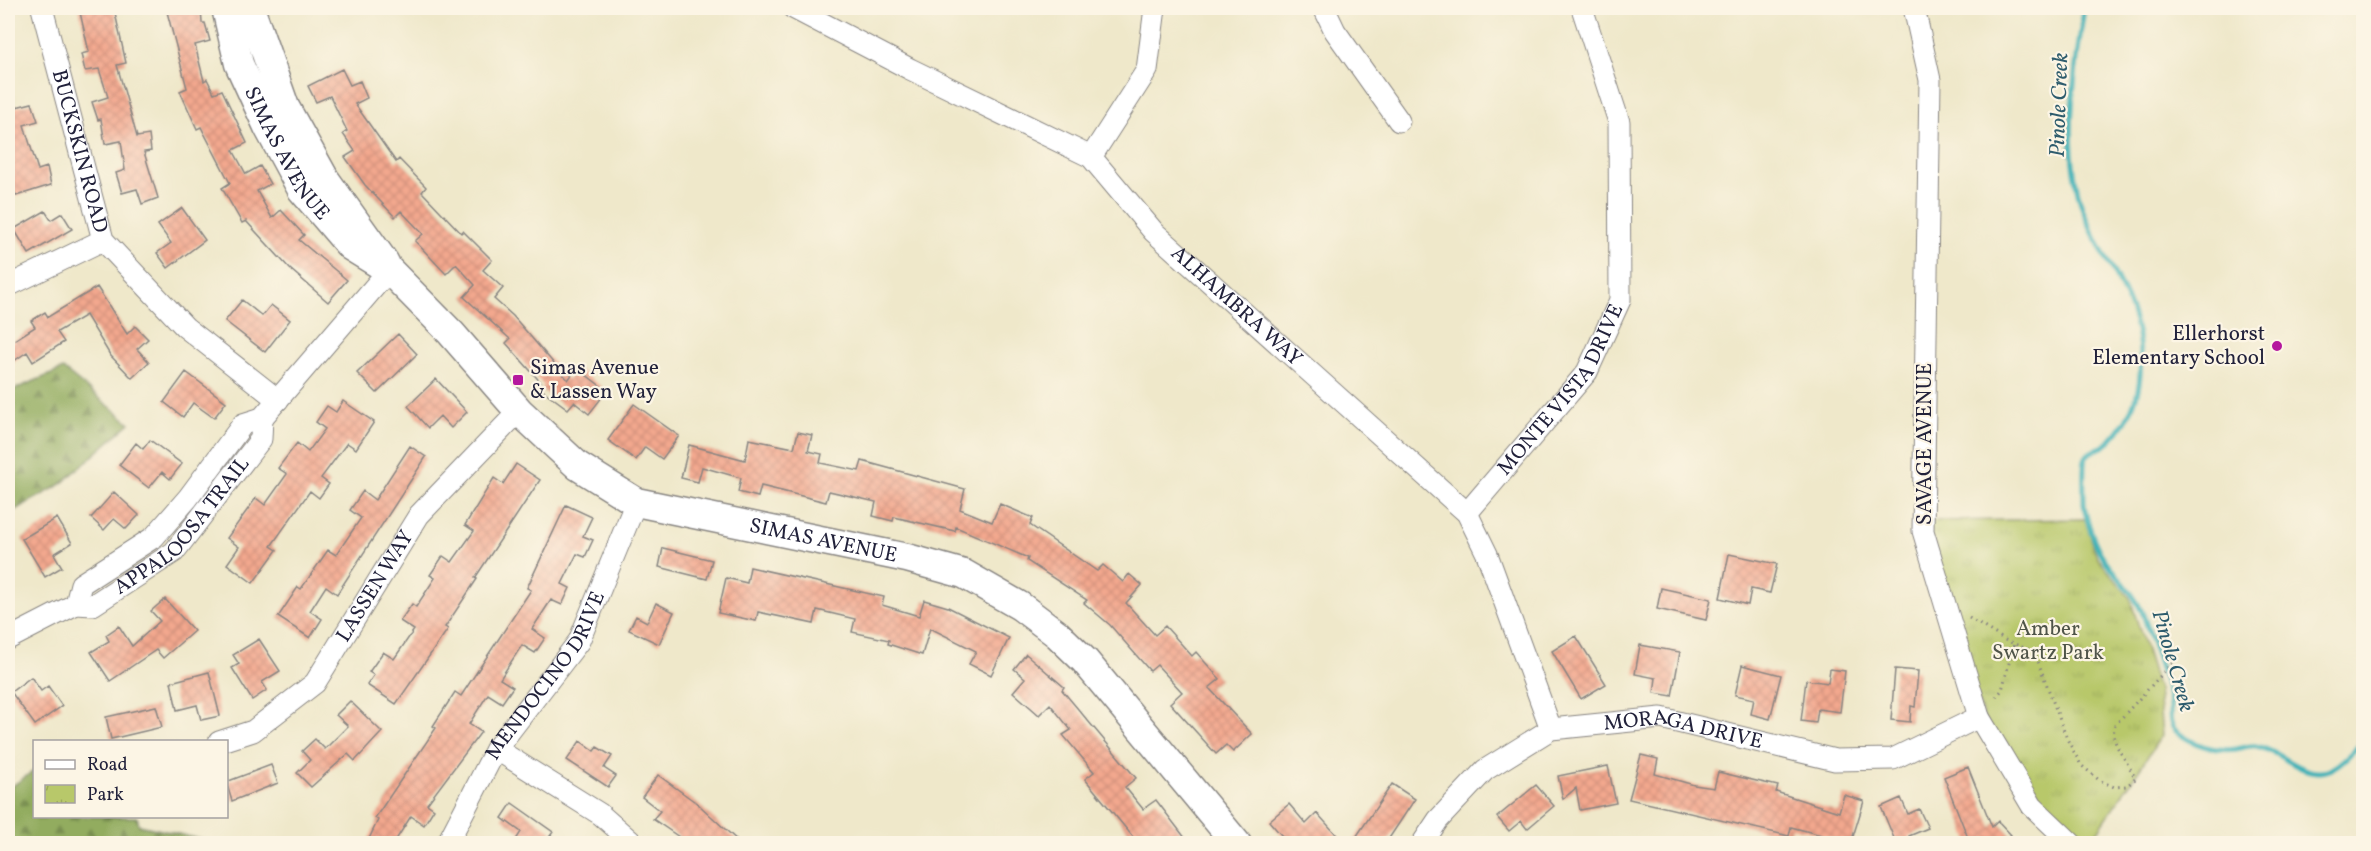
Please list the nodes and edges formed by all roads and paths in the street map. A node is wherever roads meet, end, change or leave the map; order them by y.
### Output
1 (42, 8) edge
2 (226, 8) edge
3 (250, 8) edge
4 (793, 8) edge
5 (1155, 8) edge
6 (1324, 8) edge
7 (1582, 8) edge
8 (1914, 8) edge
9 (1399, 121) dead end
10 (1091, 156) junction
11 (103, 240) junction
12 (389, 270) junction
13 (8, 286) edge
14 (278, 400) junction
15 (519, 411) junction
16 (636, 502) junction
17 (1467, 513) junction
18 (1946, 607) junction
19 (8, 639) edge
20 (2014, 644) junction
21 (2176, 660) dead end
22 (1996, 697) dead end
23 (1979, 717) junction
24 (1551, 729) junction
25 (222, 740) edge
26 (496, 749) junction
27 (447, 843) edge
28 (634, 843) edge
29 (1237, 843) edge
30 (1422, 843) edge
31 (2072, 843) edge

1 - 11 street, BUCKSKIN ROAD
2 - 12 street, SIMAS AVENUE
3 - 12 street, SIMAS AVENUE
4 - 10 street, ALHAMBRA WAY
5 - 10 street
6 - 9 street
7 - 17 street, MONTE VISTA DRIVE
8 - 18 street, SAVAGE AVENUE
10 - 17 street, ALHAMBRA WAY
11 - 13 street
11 - 14 street, BUCKSKIN ROAD
12 - 14 street, APPALOOSA TRAIL
12 - 15 street, SIMAS AVENUE
14 - 19 street, APPALOOSA TRAIL
15 - 16 street, SIMAS AVENUE
15 - 25 street, LASSEN WAY
16 - 26 street, MENDOCINO DRIVE
16 - 29 street, SIMAS AVENUE
17 - 24 street, ALHAMBRA WAY
18 - 20 path
18 - 23 street, SAVAGE AVENUE
20 - 21 path
20 - 22 path
23 - 24 street, MORAGA DRIVE
23 - 31 street, SAVAGE AVENUE
24 - 30 street, MORAGA DRIVE
26 - 27 street, MENDOCINO DRIVE
26 - 28 street

